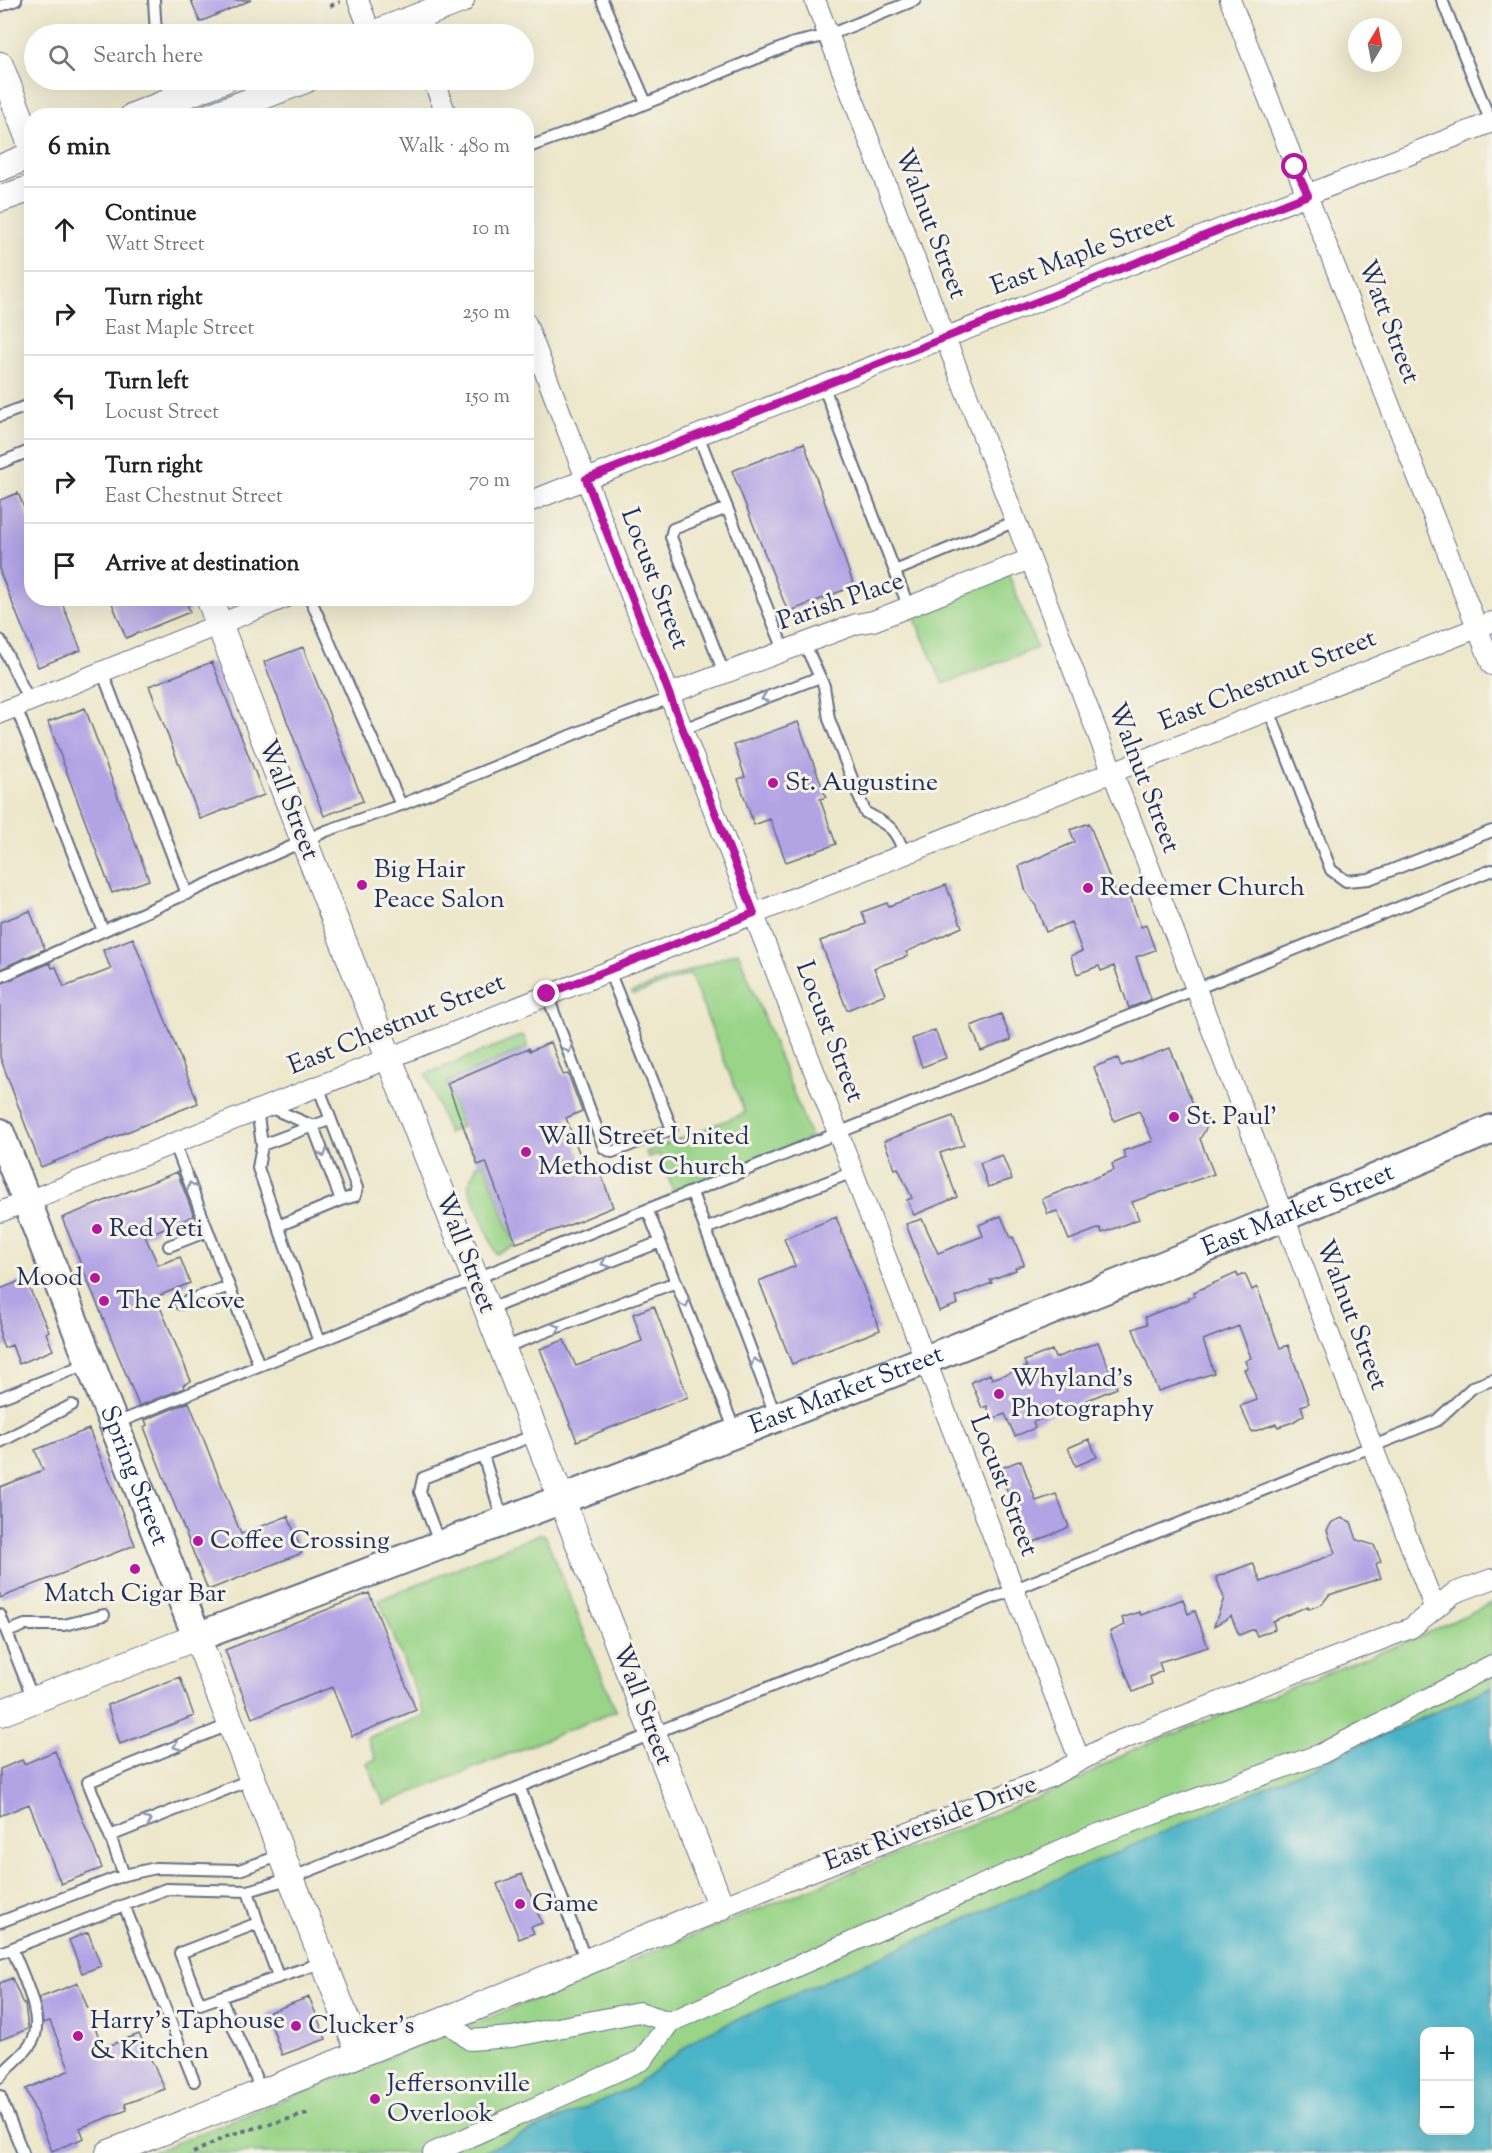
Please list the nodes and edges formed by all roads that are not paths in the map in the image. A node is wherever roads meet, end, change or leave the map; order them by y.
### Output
1 (16, 0) edge
2 (154, 0) edge
3 (358, 0) edge
4 (461, 0) edge
5 (602, 0) edge
6 (815, 0) edge
7 (915, 0) edge
8 (1230, 0) edge
9 (1442, 0) edge
10 (0, 6) edge
11 (155, 24) edge
12 (368, 24) edge
13 (418, 24) edge
14 (828, 35) junction
15 (0, 65) edge
16 (167, 90) edge
17 (279, 90) edge
18 (437, 90) edge
19 (646, 103) junction
20 (143, 108) edge
21 (232, 108) edge
22 (444, 108) edge
23 (1492, 123) edge
24 (24, 126) edge
25 (534, 145) edge
26 (24, 158) edge
27 (0, 168) edge
28 (24, 191) edge
29 (1308, 195) junction
30 (0, 199) edge
31 (945, 336) junction
32 (534, 344) edge
33 (823, 385) junction
34 (24, 407) edge
35 (0, 416) edge
36 (698, 435) junction
37 (24, 453) edge
38 (0, 463) edge
39 (586, 479) junction
40 (534, 500) edge
41 (727, 508) junction
42 (1016, 521) junction
43 (1030, 559) junction
44 (895, 571) junction
45 (212, 606) edge
46 (264, 606) edge
47 (314, 606) edge
48 (909, 608) junction
49 (219, 624) junction
50 (1485, 625) edge
51 (0, 640) edge
52 (804, 643) junction
53 (784, 650) junction
54 (1492, 666) edge
55 (102, 671) junction
56 (724, 673) junction
57 (820, 677) junction
58 (670, 696) junction
59 (15, 707) edge
60 (1269, 710) junction
61 (682, 729) junction
62 (1112, 772) junction
63 (401, 805) junction
64 (1492, 831) edge
65 (304, 841) junction
66 (904, 853) junction
67 (1492, 870) edge
68 (187, 894) junction
69 (754, 913) junction
70 (103, 931) junction
71 (609, 971) junction
72 (0, 977) edge
73 (1196, 991) junction
74 (547, 994) junction
75 (389, 1058) junction
76 (318, 1086) junction
77 (262, 1107) junction
78 (329, 1120) junction
79 (313, 1126) junction
80 (1492, 1130) edge
81 (0, 1133) edge
82 (839, 1134) junction
83 (174, 1142) junction
84 (262, 1145) junction
85 (853, 1172) junction
86 (692, 1194) junction
87 (341, 1200) junction
88 (26, 1201) junction
89 (648, 1211) junction
90 (0, 1212) edge
91 (1284, 1218) junction
92 (278, 1226) junction
93 (705, 1229) junction
94 (208, 1231) junction
95 (660, 1242) junction
96 (169, 1246) dead end
97 (475, 1278) junction
98 (676, 1282) junction
99 (229, 1286) junction
100 (180, 1304) dead end
101 (487, 1310) junction
102 (319, 1342) junction
103 (503, 1348) junction
104 (926, 1359) junction
105 (90, 1363) junction
106 (259, 1365) junction
107 (1492, 1380) edge
108 (0, 1398) edge
109 (72, 1405) dead end
110 (776, 1417) junction
111 (114, 1424) junction
112 (736, 1432) junction
113 (536, 1434) junction
114 (0, 1442) edge
115 (1372, 1446) junction
116 (483, 1455) junction
117 (562, 1499) junction
118 (504, 1522) junction
119 (440, 1546) junction
120 (1492, 1578) edge
121 (1013, 1588) junction
122 (1435, 1609) junction
123 (0, 1615) edge
124 (104, 1615) dead end
125 (7, 1632) junction
126 (197, 1637) junction
127 (1492, 1665) edge
128 (33, 1700) junction
129 (0, 1713) edge
130 (231, 1724) junction
131 (654, 1735) junction
132 (1080, 1761) junction
133 (253, 1779) junction
134 (520, 1788) junction
135 (110, 1836) junction
136 (286, 1866) junction
137 (124, 1875) junction
138 (248, 1891) junction
139 (124, 1905) junction
140 (721, 1907) junction
141 (0, 1922) edge
142 (258, 1923) junction
143 (12, 1948) junction
144 (0, 1953) edge
145 (586, 1961) junction
146 (324, 1962) junction
147 (278, 1976) junction
148 (220, 1997) junction
149 (445, 2020) junction
150 (669, 2022) junction
151 (359, 2052) junction
152 (0, 2077) edge
153 (194, 2081) dead end
154 (262, 2091) junction
155 (0, 2096) edge
156 (23, 2153) edge
157 (109, 2153) edge
158 (433, 2153) edge

1 - 10 lane
2 - 11 lane
3 - 12 street
4 - 13 street
5 - 19 lane
6 - 14 street, Walnut Street
7 - 14 lane
8 - 29 street, Watt Street
9 - 23 lane
14 - 19 lane
14 - 31 street, Walnut Street
15 - 24 street
16 - 20 street
17 - 21 street
18 - 22 street
19 - 25 lane
23 - 29 street, East Maple Street
26 - 27 street
28 - 30 street
29 - 31 street, East Maple Street
29 - 50 street, Watt Street
31 - 33 street, East Maple Street
31 - 42 street, Walnut Street
32 - 39 street, Locust Street
33 - 36 street, East Maple Street
33 - 44 lane
34 - 35 lane
36 - 39 street, East Maple Street
36 - 41 lane
37 - 38 lane
39 - 40 street, East Maple Street
39 - 58 street, Locust Street
41 - 53 lane
41 - 56 lane
42 - 43 street, Walnut Street
42 - 44 lane
43 - 48 street, Parish Place
43 - 62 street, Walnut Street
44 - 48 lane
45 - 49 street, Wall Street
46 - 49 street
47 - 63 lane
48 - 52 street, Parish Place
49 - 55 street
49 - 65 street, Wall Street
50 - 54 street, Watt Street
50 - 60 street, East Chestnut Street
51 - 59 lane
52 - 53 street, Parish Place
52 - 57 lane
53 - 56 street, Parish Place
55 - 59 street
55 - 68 lane
56 - 58 street, Parish Place
57 -> 61 lane
57 - 66 lane
58 - 61 street, Locust Street
58 - 63 lane
59 - 70 lane
60 - 62 street, East Chestnut Street
60 - 64 lane
61 - 69 street, Locust Street
62 - 66 street, East Chestnut Street
62 - 73 street, Walnut Street
63 - 65 lane
65 - 68 lane
65 - 75 street, Wall Street
66 - 69 street, East Chestnut Street
67 - 73 lane
68 - 70 lane
69 - 71 street, East Chestnut Street
69 - 82 street, Locust Street
70 - 72 lane
71 - 74 street, East Chestnut Street
74 -> 71 lane
73 - 82 lane
73 - 91 street, Walnut Street
74 - 75 street, East Chestnut Street
75 - 76 street, East Chestnut Street
75 - 97 street, Wall Street
76 - 77 street, East Chestnut Street
76 - 78 lane
77 - 79 lane
77 - 83 street, East Chestnut Street
77 - 84 lane
78 - 79 lane
78 - 87 lane
79 - 84 lane
79 -> 87 lane
80 - 91 main road, East Market Street
81 - 88 main road, Spring Street
82 - 85 street, Locust Street
82 - 86 lane
83 - 88 street, East Chestnut Street
94 -> 83 lane
84 - 92 lane
85 - 93 lane
85 - 104 street, Locust Street
86 - 89 lane
86 - 93 lane
87 - 92 lane
88 - 90 street, East Chestnut Street
88 - 105 main road, Spring Street
89 - 95 lane
89 - 97 lane
91 - 104 main road, East Market Street
91 - 115 street, Walnut Street
92 - 102 lane
110 -> 93 lane
94 - 96 lane
94 - 99 lane
95 - 98 lane
95 -> 101 lane
97 - 101 street, Wall Street
97 - 102 lane
103 -> 98 lane
98 -> 112 lane
99 - 100 lane
99 - 106 lane
101 - 103 street, Wall Street
102 - 106 lane
103 - 113 street, Wall Street
104 - 110 main road, East Market Street
104 - 121 street, Locust Street
105 - 108 lane
105 - 111 main road, Spring Street
106 - 111 lane
107 - 115 lane
109 - 114 lane
110 - 112 main road, East Market Street
111 - 126 main road, Spring Street
112 - 117 main road, East Market Street
113 - 116 lane
113 - 117 street, Wall Street
115 - 121 lane
115 - 122 street, Walnut Street
116 - 118 lane
116 - 119 lane
117 - 118 main road, East Market Street
117 - 131 street, Wall Street
118 - 119 main road, East Market Street
119 - 126 main road, East Market Street
120 - 122 street, East Riverside Drive
121 - 131 lane
121 - 132 street, Locust Street
122 - 132 street, East Riverside Drive
123 - 125 lane
124 - 125 lane
125 - 128 lane
126 - 128 street
126 - 130 street, Spring Street
127 - 150 street
128 - 129 street
130 - 133 street, Spring Street
130 -> 135 lane
131 - 134 lane
131 - 140 street, Wall Street
132 - 140 street, East Riverside Drive
135 -> 133 lane
133 - 136 street, Spring Street
134 - 136 lane
134 - 145 lane
135 - 137 lane
136 - 137 lane
136 - 138 lane
136 - 146 street, Spring Street
137 - 141 lane
138 - 139 lane
138 - 142 lane
139 - 143 lane
139 - 153 lane
140 - 145 street, East Riverside Drive
142 - 147 lane
142 - 148 lane
143 - 144 lane
143 - 152 lane
145 - 149 street, East Riverside Drive
146 - 147 lane
146 - 151 street, Spring Street
147 - 148 lane
148 - 154 lane
149 - 150 street
149 - 151 street, East Riverside Drive
150 - 158 street
151 - 154 street, East Riverside Drive
154 - 157 street, East Riverside Drive
155 - 156 lane

